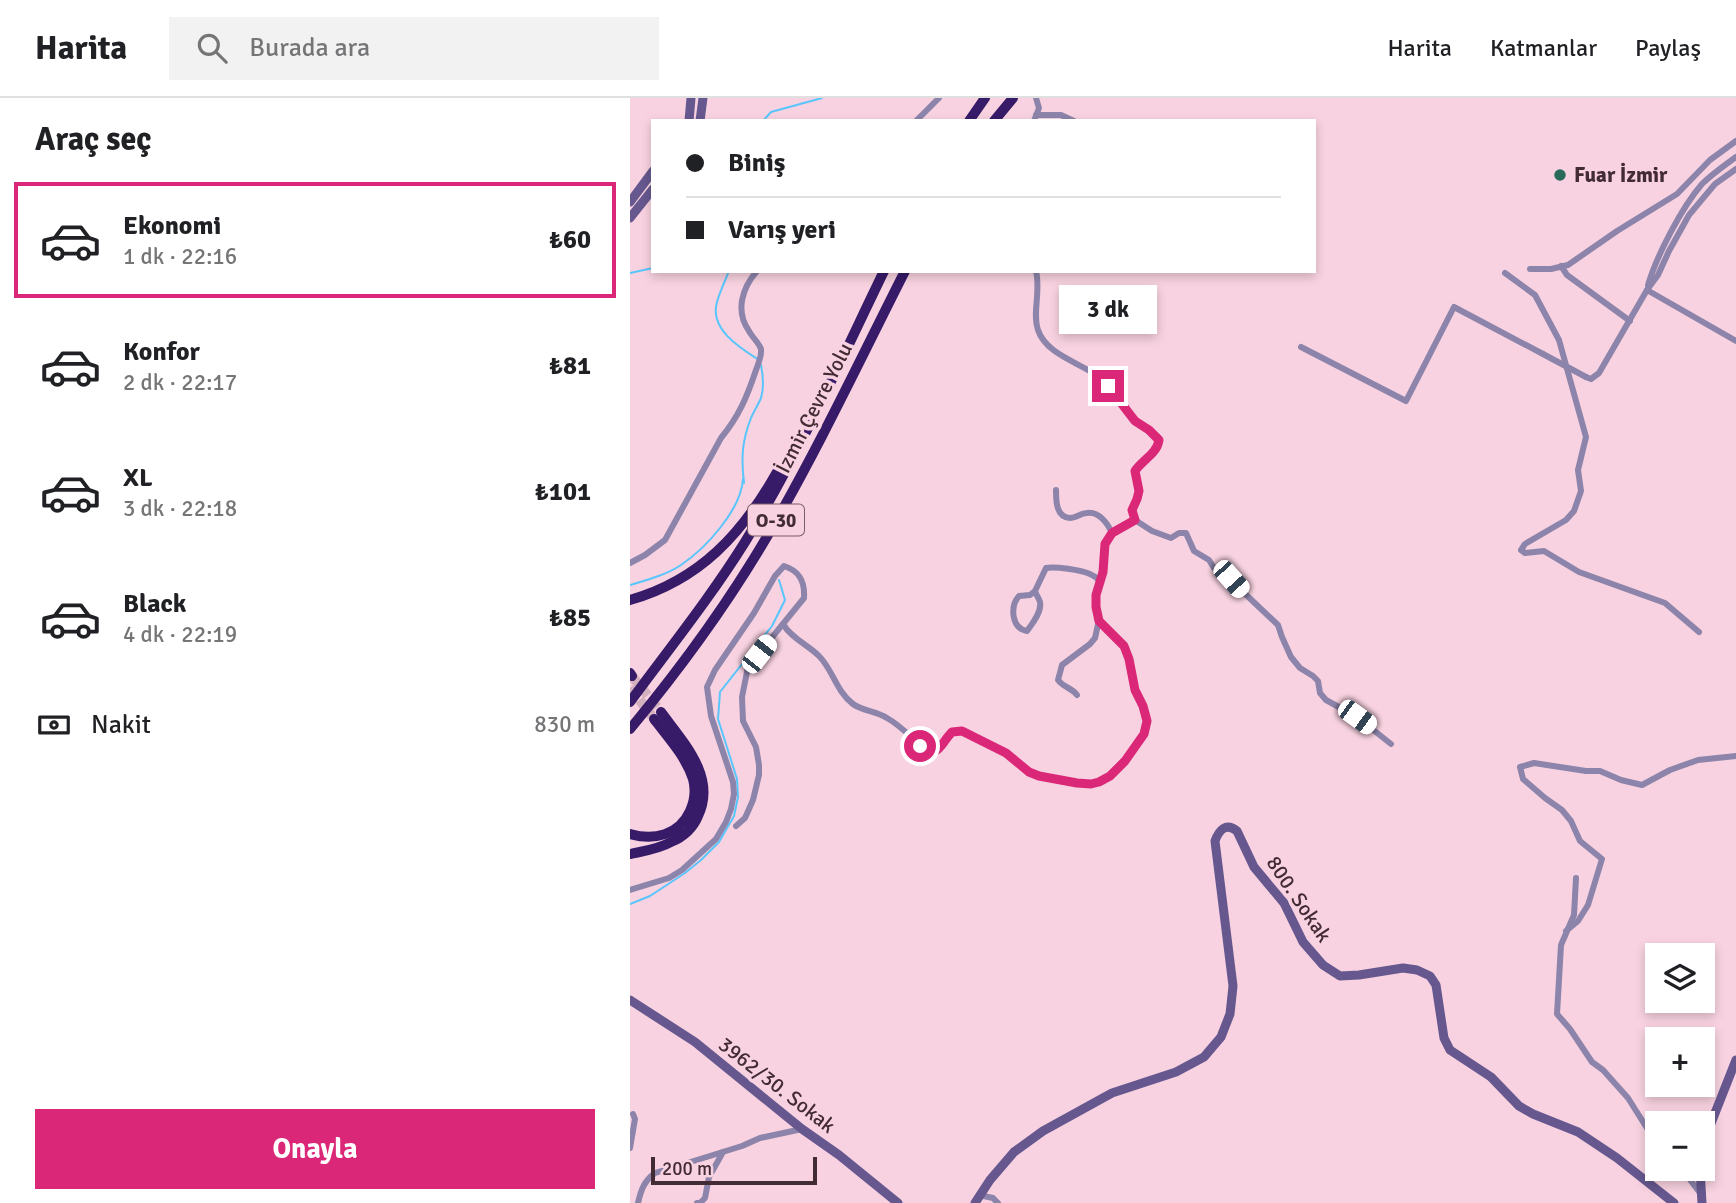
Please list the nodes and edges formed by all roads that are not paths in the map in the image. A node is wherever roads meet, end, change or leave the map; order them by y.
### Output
1 (691, 98) edge
2 (703, 98) edge
3 (939, 98) edge
4 (985, 98) edge
5 (1010, 98) edge
6 (1036, 98) edge
7 (1035, 118) edge
8 (689, 119) edge
9 (700, 119) edge
10 (918, 119) edge
11 (971, 119) edge
12 (994, 119) edge
13 (1070, 119) edge
14 (1736, 141) edge
15 (1736, 157) edge
16 (1736, 169) edge
17 (651, 175) edge
18 (651, 192) edge
19 (630, 202) edge
20 (630, 218) edge
21 (1562, 267) junction
22 (1530, 269) dead end
23 (755, 273) edge
24 (883, 273) edge
25 (904, 273) edge
26 (1036, 273) edge
27 (1504, 274) dead end
28 (1647, 290) junction
29 (1630, 321) junction
30 (1736, 341) edge
31 (1301, 347) dead end
32 (837, 367) junction
33 (1056, 490) dead end
34 (1135, 520) junction
35 (1112, 533) junction
36 (630, 562) edge
37 (1100, 581) junction
38 (1035, 591) junction
39 (630, 600) edge
40 (1099, 621) junction
41 (783, 624) junction
42 (1699, 632) dead end
43 (1077, 695) dead end
44 (630, 702) edge
45 (630, 732) edge
46 (1391, 744) dead end
47 (1736, 756) edge
48 (736, 826) dead end
49 (630, 834) edge
50 (630, 854) edge
51 (1576, 878) dead end
52 (630, 890) edge
53 (1566, 931) junction
54 (630, 1000) edge
55 (1736, 1060) edge
56 (1715, 1113) edge
57 (633, 1114) dead end
58 (1645, 1125) edge
59 (802, 1129) junction
60 (630, 1148) edge
61 (723, 1152) junction
62 (1691, 1181) edge
63 (1701, 1181) edge
64 (977, 1199) edge
65 (1703, 1200) edge
66 (638, 1203) edge
67 (697, 1203) edge
68 (898, 1203) edge
69 (998, 1203) edge
70 (1674, 1203) edge

1 - 8 main road
2 - 9 main road
3 - 10 street
4 - 11 highway
5 - 12 highway
6 - 7 street
7 - 13 street
14 - 21 street
15 - 28 street
16 - 28 street
17 - 19 main road
18 - 20 main road
21 - 22 street
21 - 29 street
23 - 36 street
24 - 32 highway, İzmir Çevre Yolu / O-30
25 - 45 highway, İzmir Çevre Yolu / O-30
26 - 34 street
27 - 42 street
28 - 29 street
28 - 30 street
29 - 31 street, bridge
32 - 39 highway
32 - 44 highway, İzmir Çevre Yolu / O-30
33 - 35 street
34 - 35 street
34 - 46 street
35 - 37 street
37 - 38 street
37 - 40 street
38 - 38 street
40 - 41 street
40 - 43 street
41 - 48 street
41 - 52 street
47 - 53 street
49 - 50 highway
51 - 53 street
53 - 58 street
54 - 59 main road, 3962/30. Sokak
55 - 56 main road
57 - 60 street
59 - 61 street
59 - 68 main road, 3962/30. Sokak
61 - 66 street
61 - 67 street
62 - 65 street
63 - 65 main road
64 - 69 street
64 - 70 main road, 800. Sokak

